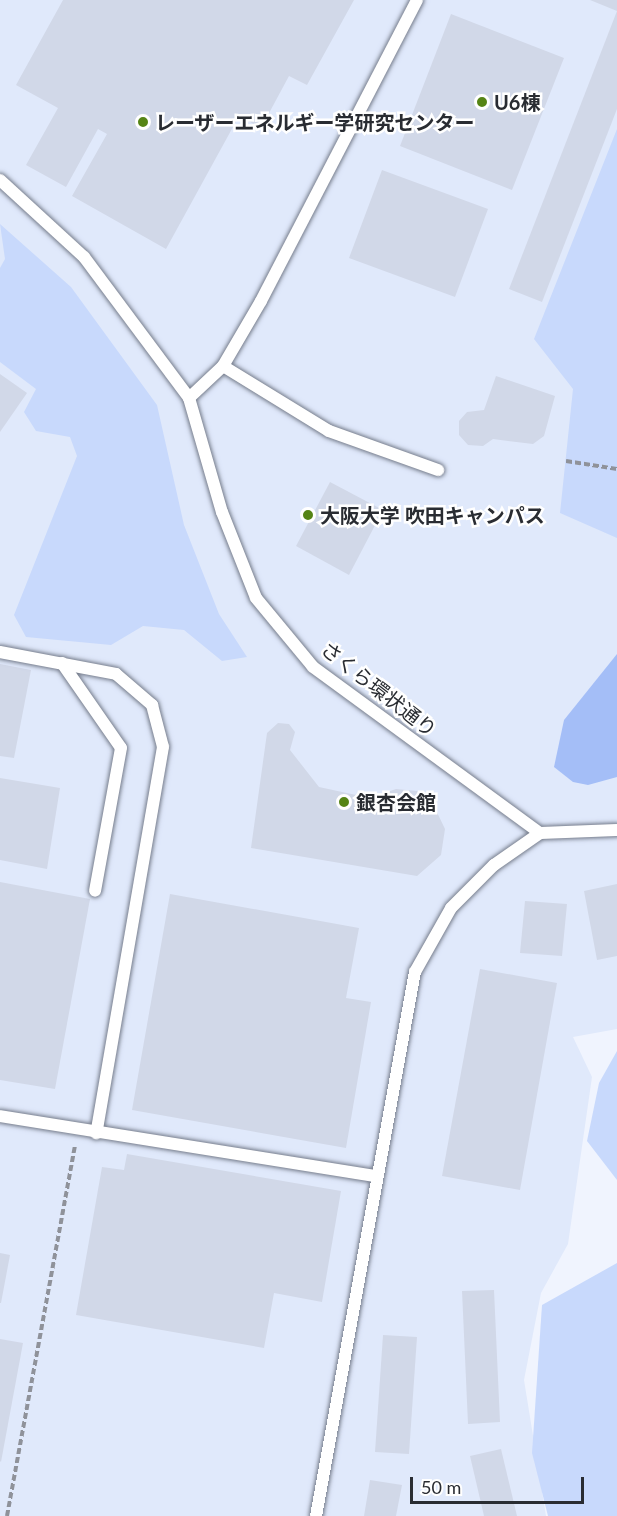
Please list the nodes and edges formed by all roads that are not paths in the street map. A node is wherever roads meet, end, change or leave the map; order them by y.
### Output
1 (417, 0) edge
2 (0, 180) edge
3 (223, 366) junction
4 (189, 398) junction
5 (438, 470) dead end
6 (0, 652) edge
7 (62, 663) junction
8 (617, 830) edge
9 (540, 833) junction
10 (95, 891) dead end
11 (0, 1116) edge
12 (96, 1133) junction
13 (375, 1176) junction
14 (316, 1516) edge

1 - 3 lane
2 - 4 lane
3 - 4 lane
3 - 5 lane
4 - 9 lane, さくら環状通り
6 - 7 lane
7 - 10 lane
7 - 12 lane
8 - 9 lane
9 - 13 lane
11 - 12 lane
12 - 13 lane
13 - 14 lane

